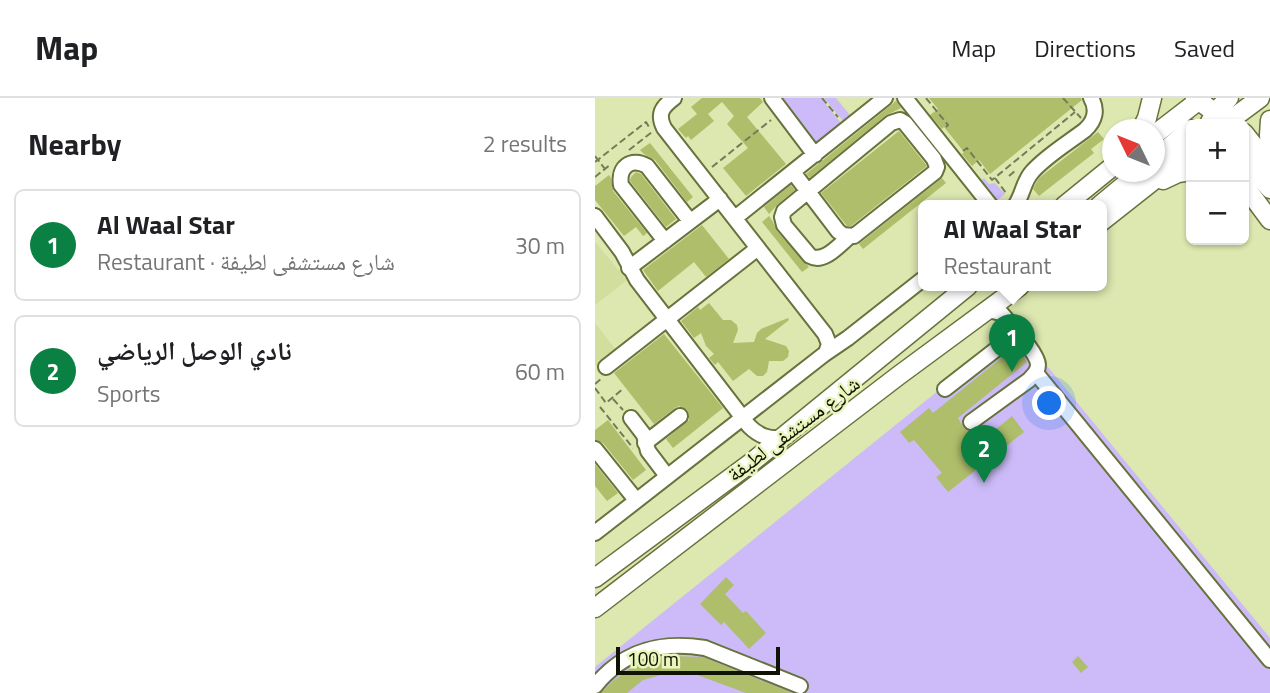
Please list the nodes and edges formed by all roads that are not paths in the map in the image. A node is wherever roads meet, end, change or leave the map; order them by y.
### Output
1 (674, 98) edge
2 (772, 98) edge
3 (885, 98) edge
4 (905, 98) edge
5 (1091, 98) edge
6 (1151, 98) edge
7 (1260, 98) edge
8 (1210, 113) edge
9 (1146, 119) edge
10 (1270, 120) edge
11 (1165, 131) edge
12 (1186, 133) edge
13 (1165, 150) edge
14 (1270, 151) edge
15 (815, 155) junction
16 (1186, 155) edge
17 (1249, 164) edge
18 (1270, 166) edge
19 (793, 172) junction
20 (1186, 172) edge
21 (1102, 175) edge
22 (1128, 182) edge
23 (1270, 189) edge
24 (809, 191) junction
25 (1141, 191) junction
26 (1249, 194) edge
27 (720, 199) junction
28 (986, 200) edge
29 (1018, 200) edge
30 (1071, 200) edge
31 (1106, 200) edge
32 (595, 216) edge
33 (1107, 217) edge
34 (735, 218) junction
35 (1270, 220) edge
36 (690, 221) junction
37 (850, 236) junction
38 (665, 241) junction
39 (758, 248) junction
40 (629, 268) junction
41 (918, 283) edge
42 (962, 291) edge
43 (1015, 291) edge
44 (997, 308) junction
45 (665, 320) junction
46 (1017, 333) junction
47 (826, 352) junction
48 (606, 367) dead end
49 (1036, 373) junction
50 (945, 389) dead end
51 (680, 416) dead end
52 (631, 418) road end
53 (745, 422) junction
54 (971, 422) dead end
55 (782, 438) junction
56 (640, 447) junction
57 (595, 449) edge
58 (752, 462) junction
59 (667, 476) junction
60 (636, 500) junction
61 (595, 533) edge
62 (595, 578) edge
63 (595, 608) edge
64 (1270, 660) edge
65 (595, 686) edge
66 (800, 686) dead end

1 - 27 street
2 - 15 street
3 - 15 street
4 - 28 street
5 - 29 street
6 - 9 main road
7 - 8 main road
8 - 11 main road
8 - 18 main road
10 - 14 main road
12 - 13 main road
15 - 19 street
16 - 25 main road
17 - 23 main road
19 - 24 street
19 - 34 street
20 - 25 main road
21 - 30 main road
22 - 31 main road
24 - 37 street
24 - 37 street
24 - 37 street
25 - 33 main road
26 - 35 main road
27 - 34 street
27 - 36 street
32 - 40 street
34 - 39 street
36 - 38 street
36 - 38 street
38 - 40 street
39 - 45 street
39 - 47 street
40 - 45 street
41 - 47 street
42 - 55 main road, شارع مستشفى لطيفة
43 - 44 main road, شارع مستشفى لطيفة
44 - 46 street
44 - 63 main road, شارع مستشفى لطيفة
45 - 48 street
45 - 53 street
46 - 49 street
46 - 50 street
47 - 53 street
49 - 54 street
49 - 64 street
51 - 56 street
52 - 56 street
53 - 55 street
53 - 58 street
53 - 59 street
55 - 58 main road, شارع مستشفى لطيفة
56 - 59 street
57 - 60 street
58 - 62 main road, شارع مستشفى لطيفة
59 - 60 street
60 - 61 street
65 - 66 street

